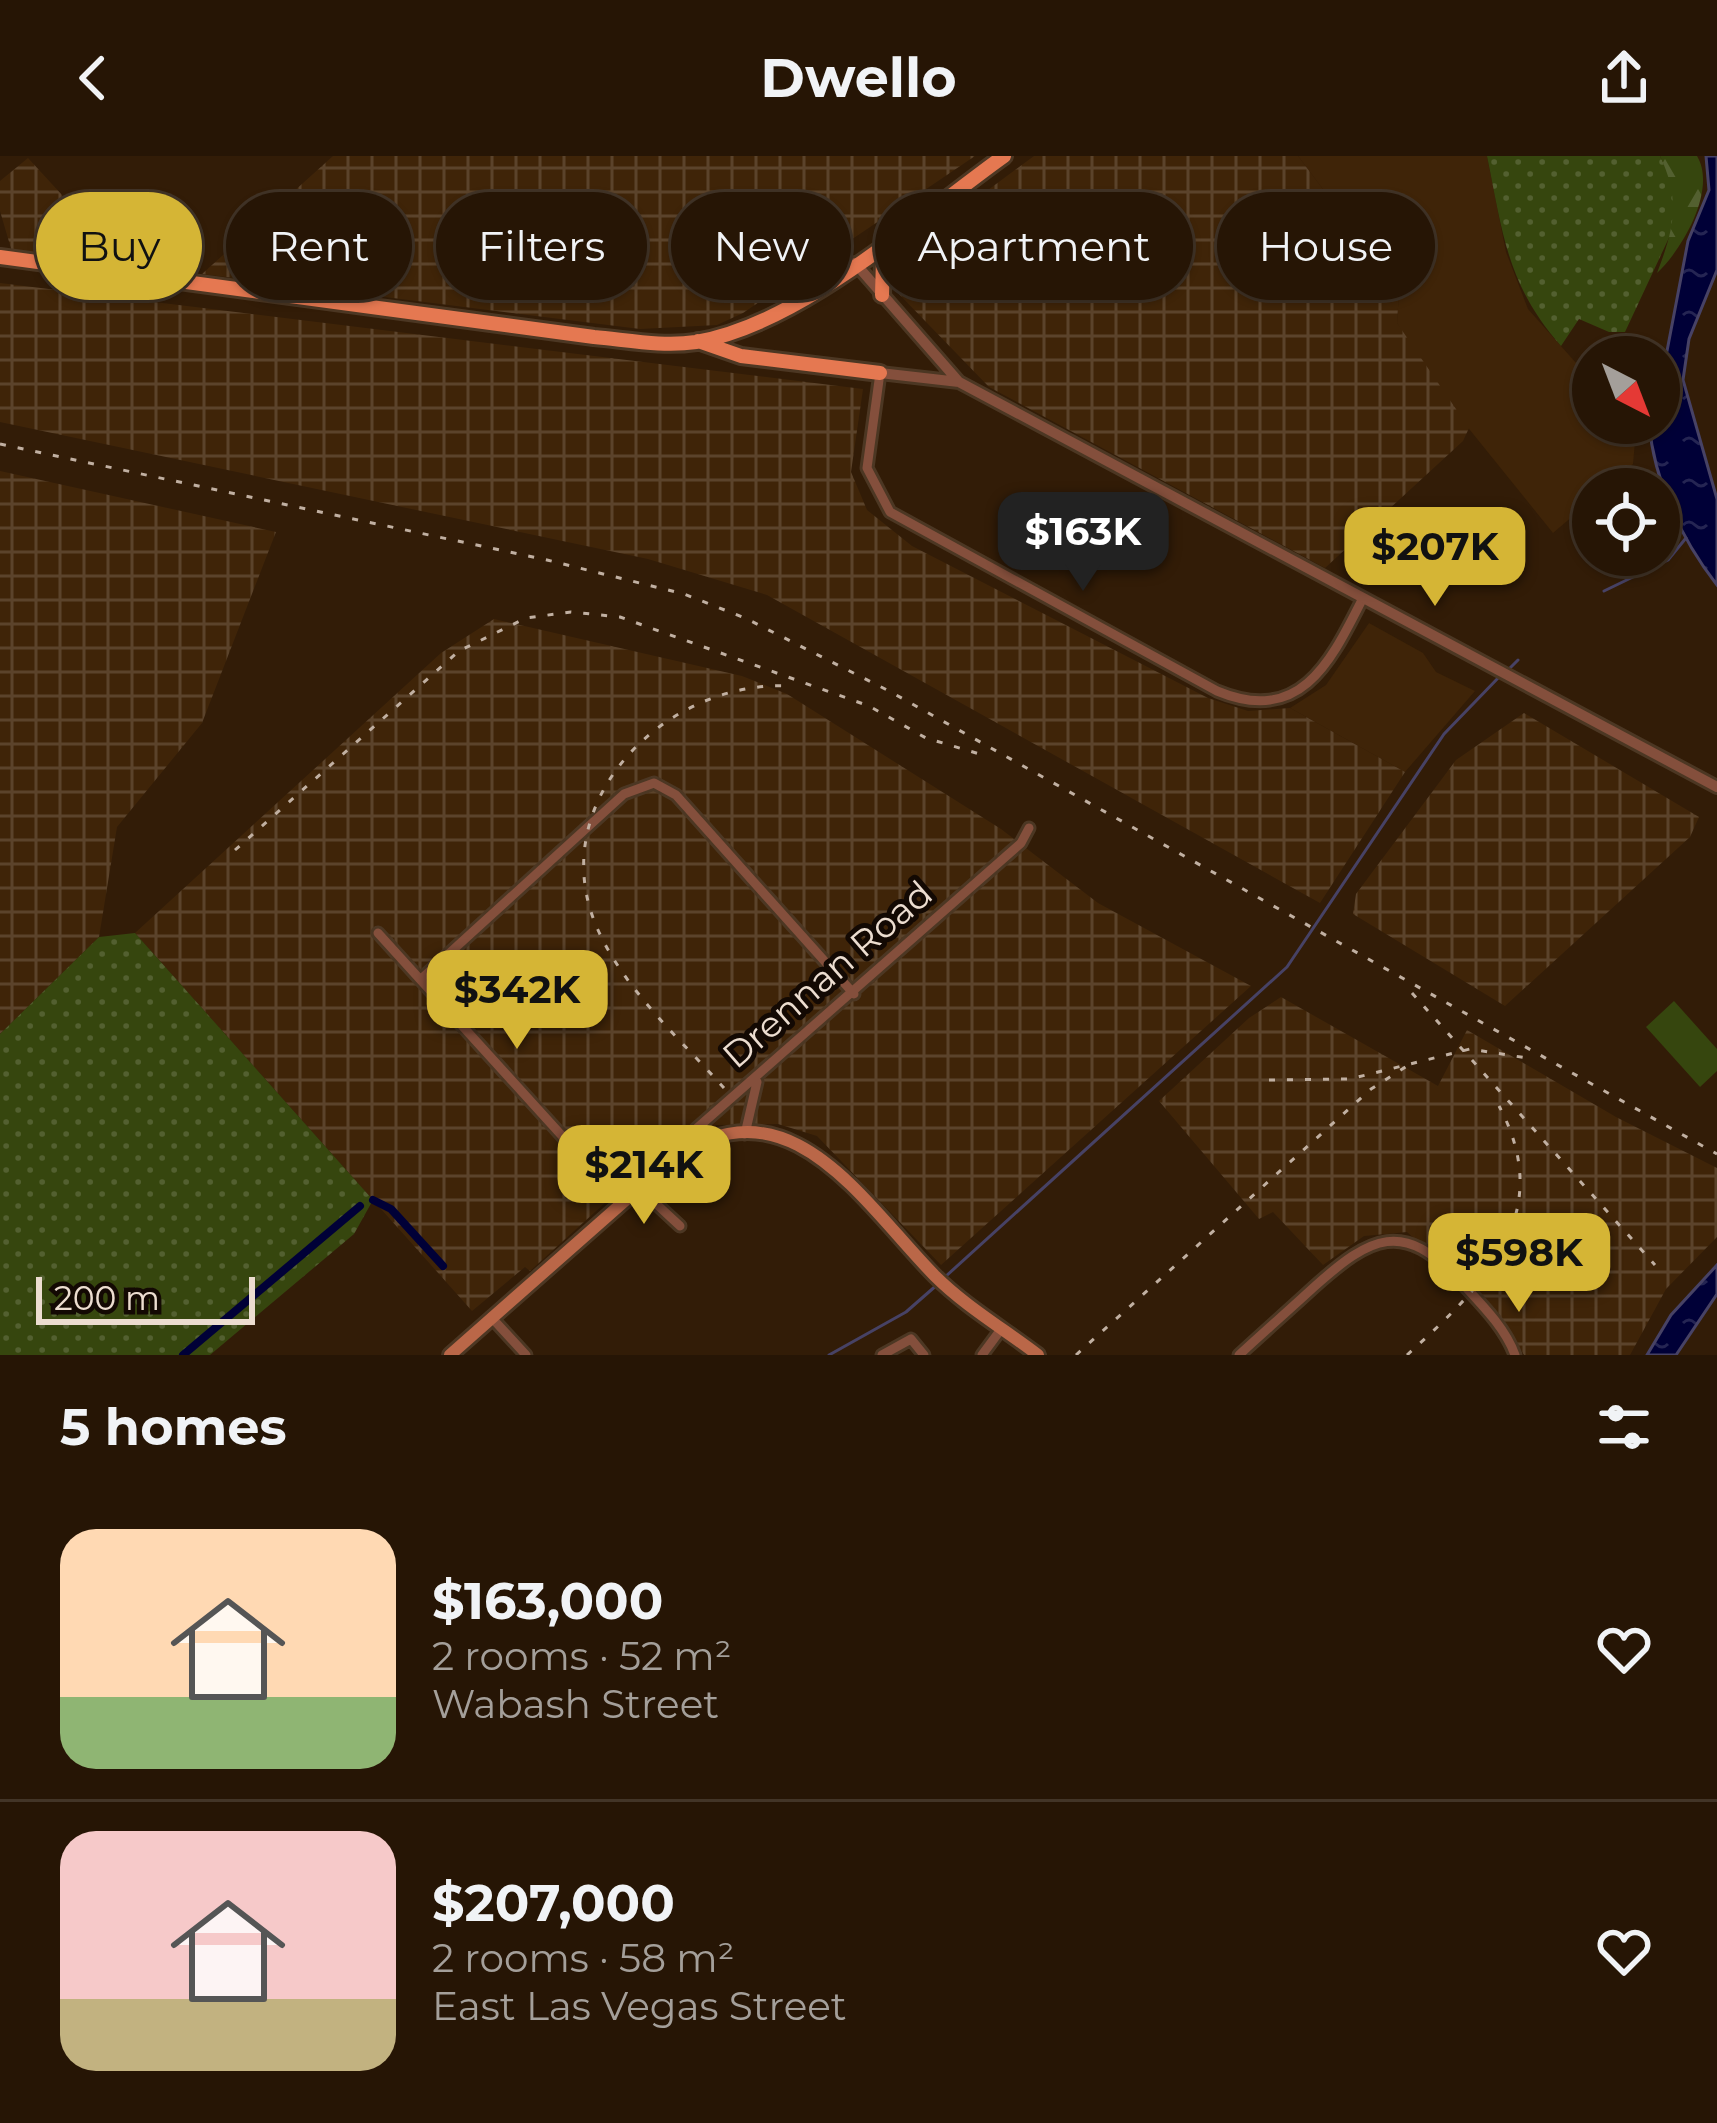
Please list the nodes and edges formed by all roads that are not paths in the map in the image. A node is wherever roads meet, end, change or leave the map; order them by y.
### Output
1 (1004, 156) edge
2 (953, 192) edge
3 (875, 248) edge
4 (0, 257) edge
5 (855, 263) junction
6 (875, 287) edge
7 (886, 300) edge
8 (698, 341) junction
9 (880, 373) junction
10 (959, 382) junction
11 (1363, 598) junction
12 (1717, 787) edge
13 (1028, 828) dead end
14 (378, 933) dead end
15 (421, 979) junction
16 (854, 994) junction
17 (759, 1078) junction
18 (745, 1134) junction
19 (685, 1150) junction
20 (638, 1187) junction
21 (622, 1202) junction
22 (680, 1226) dead end
23 (491, 1317) junction
24 (1002, 1328) junction
25 (450, 1355) edge
26 (526, 1355) edge
27 (882, 1355) edge
28 (923, 1355) edge
29 (982, 1355) edge
30 (1038, 1355) edge
31 (1239, 1355) edge
32 (1515, 1355) edge

1 - 2 main road
3 - 5 main road
4 - 8 main road
5 - 6 street
5 - 8 main road
7 - 10 street
8 - 9 main road
9 - 10 street
9 - 11 street
10 - 11 street
11 - 12 street
13 - 16 street, Drennan Road
14 - 15 street
15 - 16 street
15 - 21 street
16 - 17 street, Drennan Road
17 - 18 street
17 - 19 street, Drennan Road
18 - 19 main road
18 - 24 main road
19 - 20 main road, Drennan Road
20 - 21 main road, Drennan Road
20 - 22 street
21 - 23 main road, Drennan Road
23 - 25 main road, Drennan Road
23 - 26 street
24 - 29 street
24 - 30 main road
27 - 28 street
31 - 32 street

